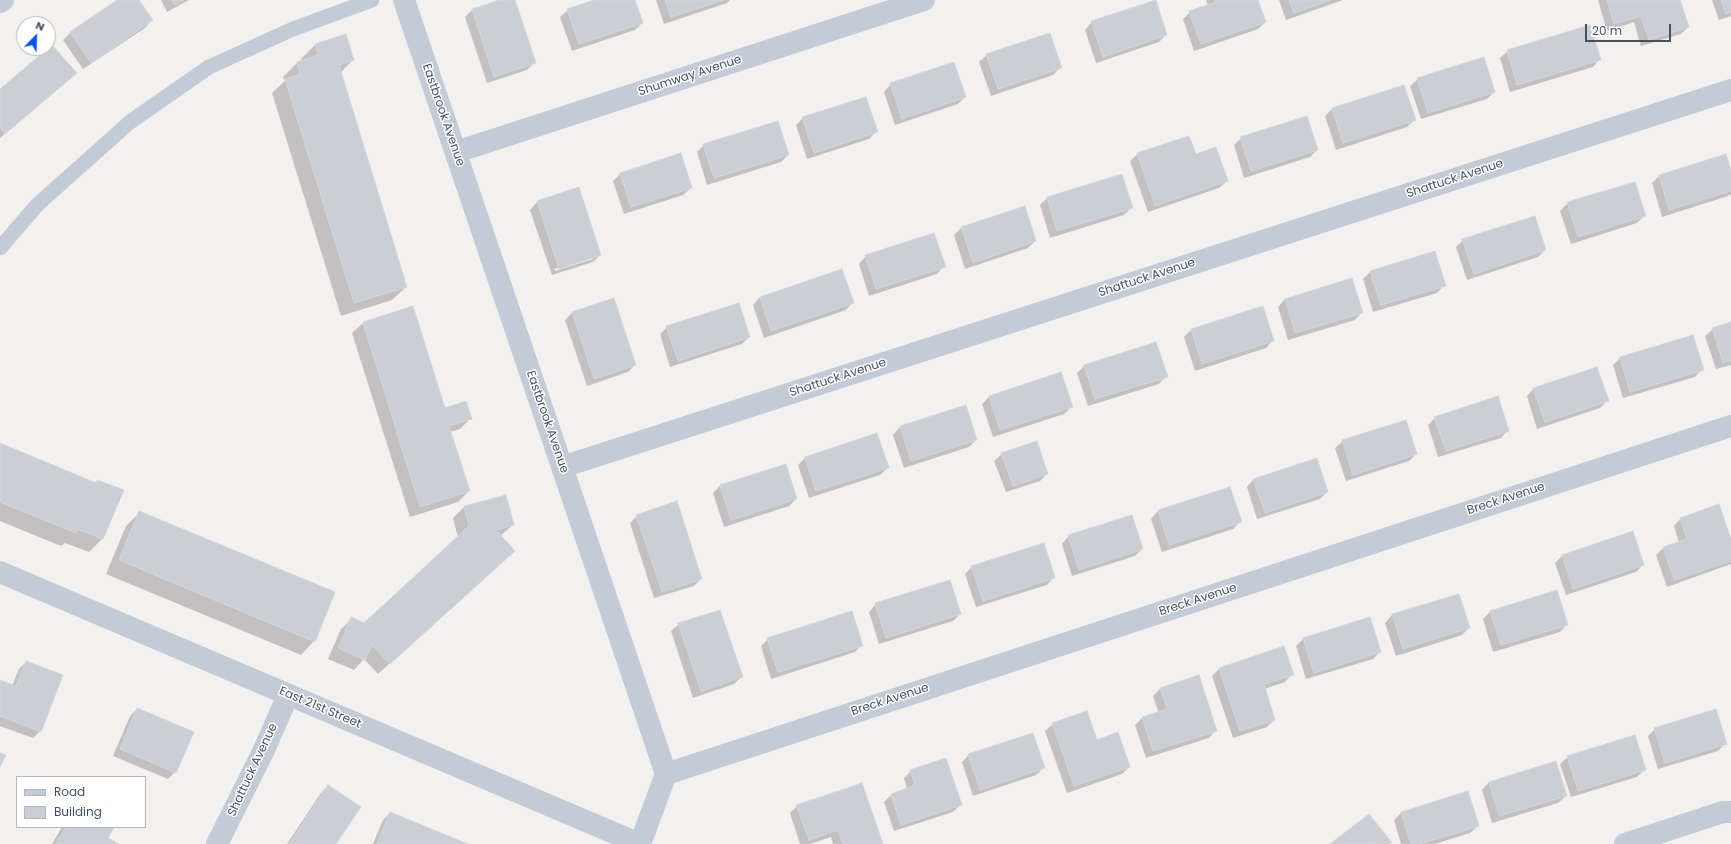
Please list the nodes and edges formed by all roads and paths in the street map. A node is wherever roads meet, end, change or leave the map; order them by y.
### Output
1 (3, 0) edge
2 (372, 0) edge
3 (404, 0) edge
4 (924, 0) edge
5 (0, 2) edge
6 (1731, 90) edge
7 (456, 152) junction
8 (0, 248) edge
9 (1731, 426) edge
10 (562, 467) junction
11 (0, 572) edge
12 (288, 695) junction
13 (666, 774) junction
14 (1731, 812) edge
15 (217, 844) edge
16 (640, 844) edge
17 (1625, 844) edge

1 - 5 street
2 - 8 lane
3 - 7 street, Eastbrook Avenue
4 - 7 street, Shumway Avenue
6 - 10 street, Shattuck Avenue
7 - 10 street, Eastbrook Avenue
9 - 13 street, Breck Avenue
10 - 13 street, Eastbrook Avenue
11 - 12 street, East 21st Street
12 - 15 street, Shattuck Avenue
12 - 16 street, East 21st Street
13 - 16 street
14 - 17 street

